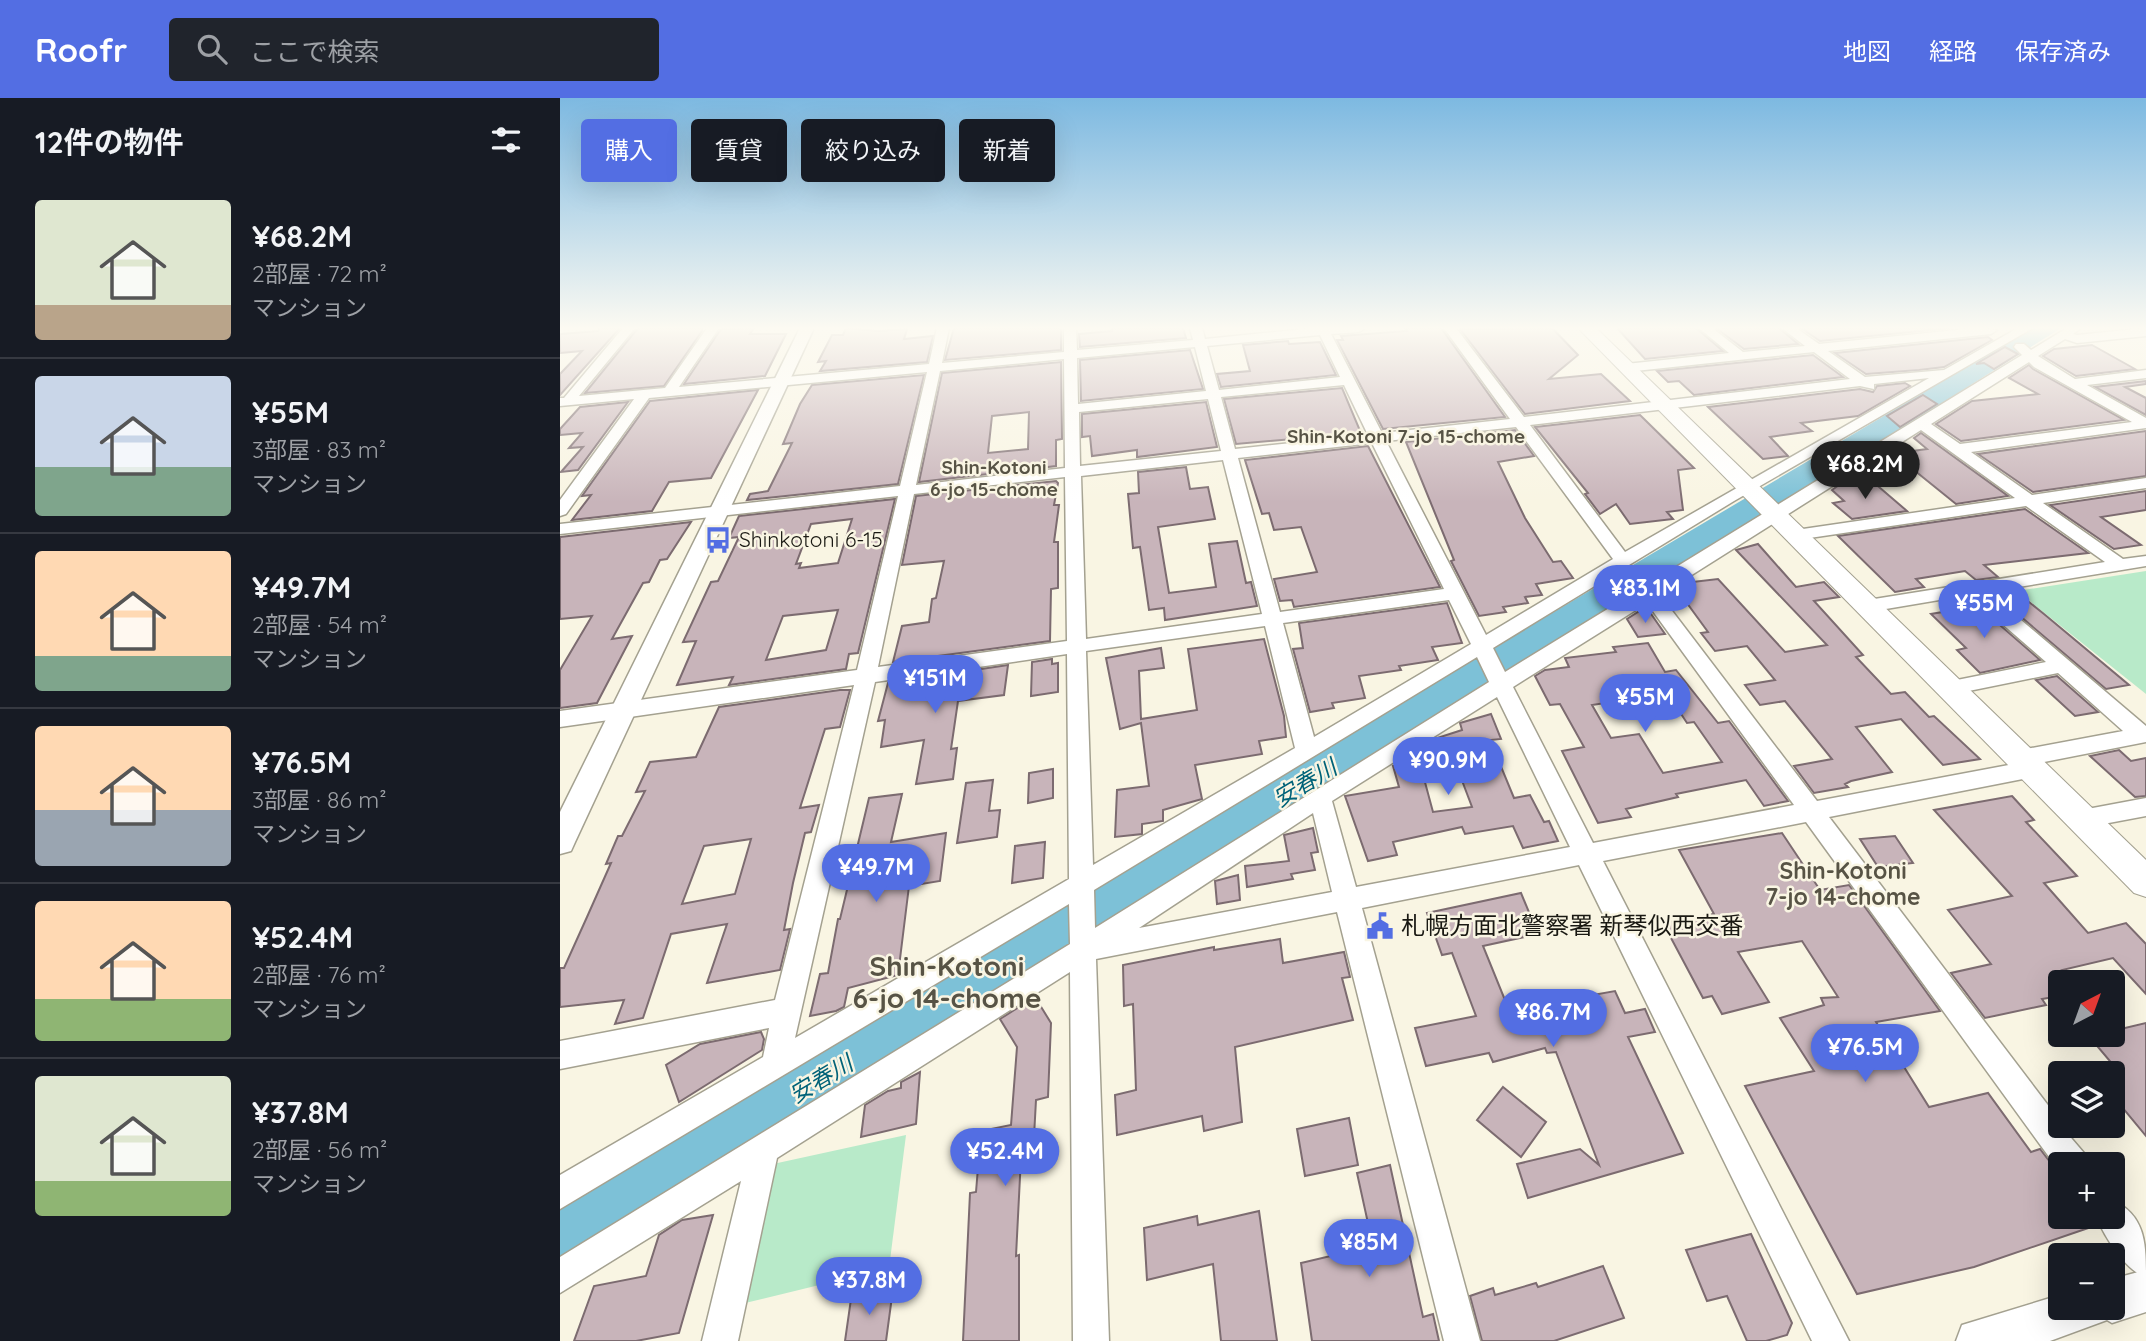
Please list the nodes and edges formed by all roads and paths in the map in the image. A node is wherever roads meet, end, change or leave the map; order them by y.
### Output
1 (577, 386) edge
2 (673, 386) edge
3 (726, 386) edge
4 (780, 386) edge
5 (931, 386) edge
6 (1071, 386) edge
7 (1211, 386) edge
8 (1291, 386) edge
9 (1352, 386) edge
10 (1492, 386) edge
11 (1644, 386) edge
12 (1828, 386) edge
13 (1869, 386) edge
14 (1926, 386) edge
15 (1962, 386) edge
16 (2079, 386) edge
17 (670, 391) junction
18 (645, 394) junction
19 (1213, 394) junction
20 (564, 401) edge
21 (1895, 404) junction
22 (1663, 405) junction
23 (1071, 409) junction
24 (1518, 421) junction
25 (1922, 424) junction
26 (2146, 424) edge
27 (1378, 437) junction
28 (1957, 449) junction
29 (1229, 454) junction
30 (1073, 472) junction
31 (2146, 483) edge
32 (906, 491) junction
33 (1761, 501) junction
34 (2029, 501) junction
35 (560, 511) edge
36 (719, 511) junction
37 (560, 529) edge
38 (1796, 535) junction
39 (1623, 561) junction
40 (2146, 561) edge
41 (2120, 565) junction
42 (1974, 590) junction
43 (1456, 593) junction
44 (1649, 593) junction
45 (1868, 606) junction
46 (1273, 618) junction
47 (1075, 646) junction
48 (1493, 666) junction
49 (2062, 666) junction
50 (866, 676) junction
51 (1949, 688) junction
52 (624, 710) junction
53 (560, 719) edge
54 (2144, 734) edge
55 (1307, 751) junction
56 (2027, 764) junction
57 (1320, 797) junction
58 (569, 807) edge
59 (2146, 807) edge
60 (1810, 813) junction
61 (2082, 819) junction
62 (560, 842) edge
63 (1587, 856) junction
64 (2146, 882) edge
65 (1080, 894) junction
66 (1347, 902) junction
67 (1081, 942) junction
68 (786, 1011) junction
69 (560, 1055) edge
70 (776, 1066) junction
71 (764, 1148) junction
72 (2064, 1152) edge
73 (560, 1194) edge
74 (2122, 1229) edge
75 (2146, 1262) edge
76 (560, 1276) edge
77 (2146, 1291) edge
78 (2125, 1297) edge
79 (2048, 1320) edge
80 (720, 1341) edge
81 (1091, 1341) edge
82 (1462, 1341) edge
83 (1831, 1341) edge
84 (1978, 1341) edge

1 - 20 street
2 - 17 street
3 - 17 street
4 - 36 street
5 - 32 street
6 - 23 street
7 - 19 street
8 - 19 street
9 - 27 street
10 - 24 street
11 - 22 main road
12 - 22 street
13 - 21 street
14 - 21 street
15 - 25 street
16 - 26 street
17 - 18 street
18 - 20 street
18 - 35 street
19 - 23 street
19 - 29 street
21 - 33 street
22 - 24 street
22 - 33 main road
23 - 30 street
24 - 27 street
24 - 39 street
25 - 28 street
25 - 33 street
26 - 28 street
27 - 29 street
27 - 43 street
28 - 34 street
29 - 30 street
29 - 46 street
30 - 32 street
30 - 47 street
31 - 34 street
32 - 36 street
32 - 50 street
33 - 38 main road
33 - 39 street
33 - 44 street
34 - 38 street
34 - 41 street
36 - 37 street
36 - 52 street
38 - 45 main road
39 - 48 street
40 - 41 street
41 - 42 street
42 - 45 street
42 - 49 street
43 - 46 street
43 - 48 street
44 - 48 street
44 - 60 street
45 - 51 main road
46 - 47 street
46 - 55 street
47 - 50 street
47 - 65 street
48 - 55 street
48 - 57 street
48 - 63 street
49 - 51 street
49 - 54 street
50 - 52 street
50 - 68 street
51 - 56 main road
52 - 53 street
52 - 58 street
54 - 56 street
55 - 65 street
56 - 60 street
56 - 61 main road
57 - 66 street
57 - 67 street
58 - 62 street
59 - 61 street
60 - 63 street
60 - 72 street
61 - 64 main road
63 - 66 street
63 - 83 street
65 - 67 street
65 - 70 street
66 - 67 street
66 - 82 street
67 - 71 street
67 - 81 street
68 - 69 street
68 - 70 street
70 - 73 street
71 - 76 street
71 - 80 street
74 - 75 street
77 - 78 street
79 - 84 street

